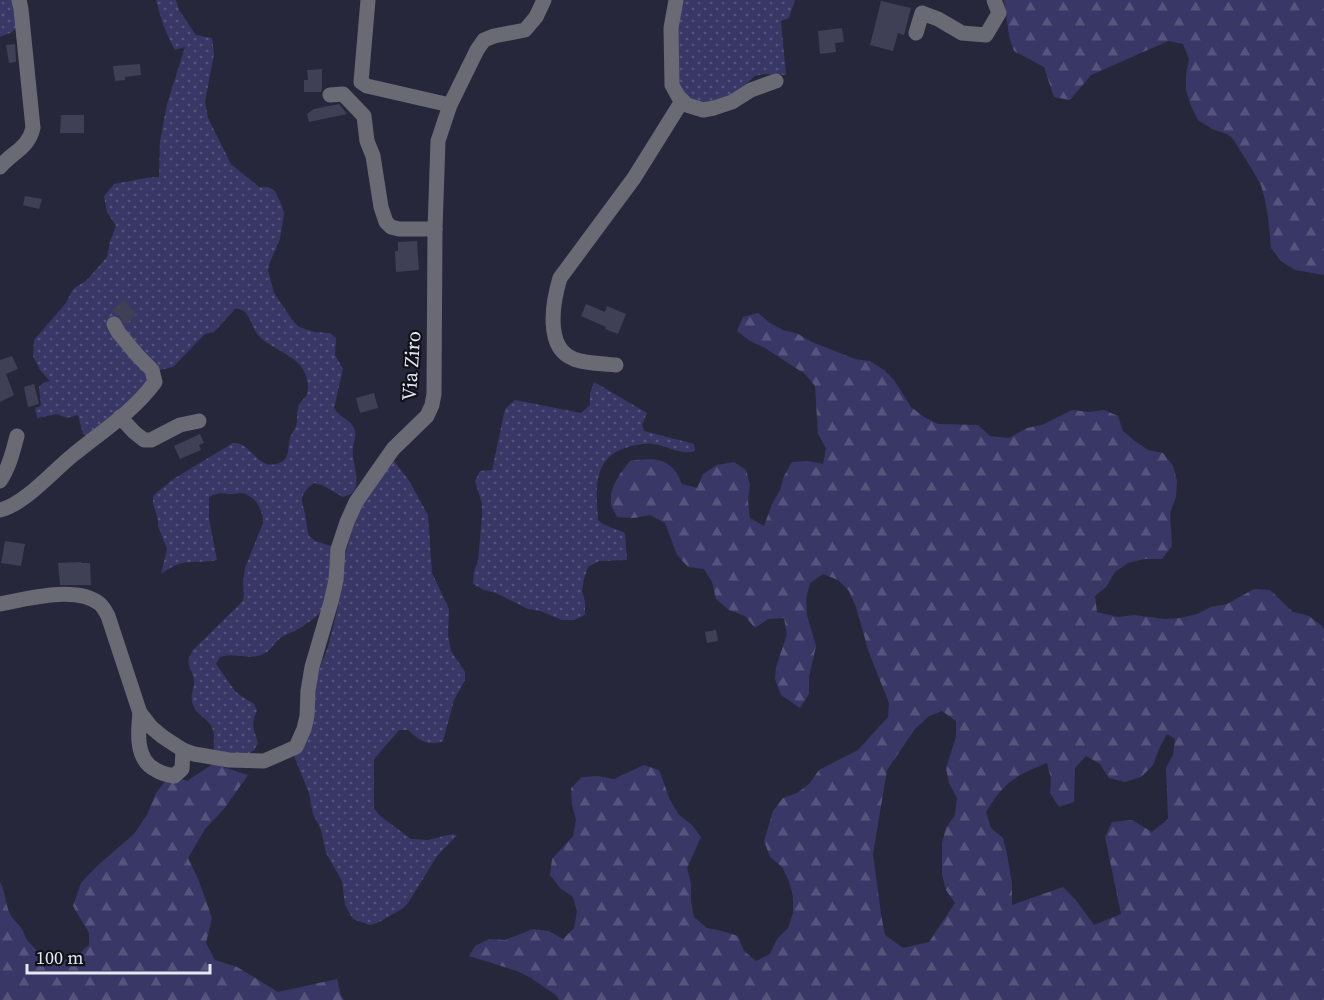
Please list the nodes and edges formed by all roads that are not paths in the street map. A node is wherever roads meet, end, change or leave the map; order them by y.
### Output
1 (19, 0) edge
2 (368, 0) edge
3 (544, 0) edge
4 (676, 0) edge
5 (994, 0) edge
6 (916, 33) dead end
7 (776, 81) dead end
8 (330, 95) dead end
9 (682, 101) junction
10 (450, 105) junction
11 (0, 167) edge
12 (435, 229) junction
13 (114, 324) dead end
14 (616, 365) dead end
15 (120, 417) junction
16 (199, 421) dead end
17 (18, 436) dead end
18 (0, 481) edge
19 (0, 510) edge
20 (0, 604) edge
21 (140, 713) junction
22 (183, 750) junction

1 - 11 street
2 - 10 street
3 - 10 street, Via Ziro
4 - 9 street
5 - 6 street
7 - 9 street
8 - 12 street
9 - 14 street
10 - 12 street, Via Ziro
12 - 22 street, Via Ziro
13 - 15 street
15 - 16 street
15 - 19 street
17 - 18 street
20 - 21 street
21 - 22 street
21 - 22 street

